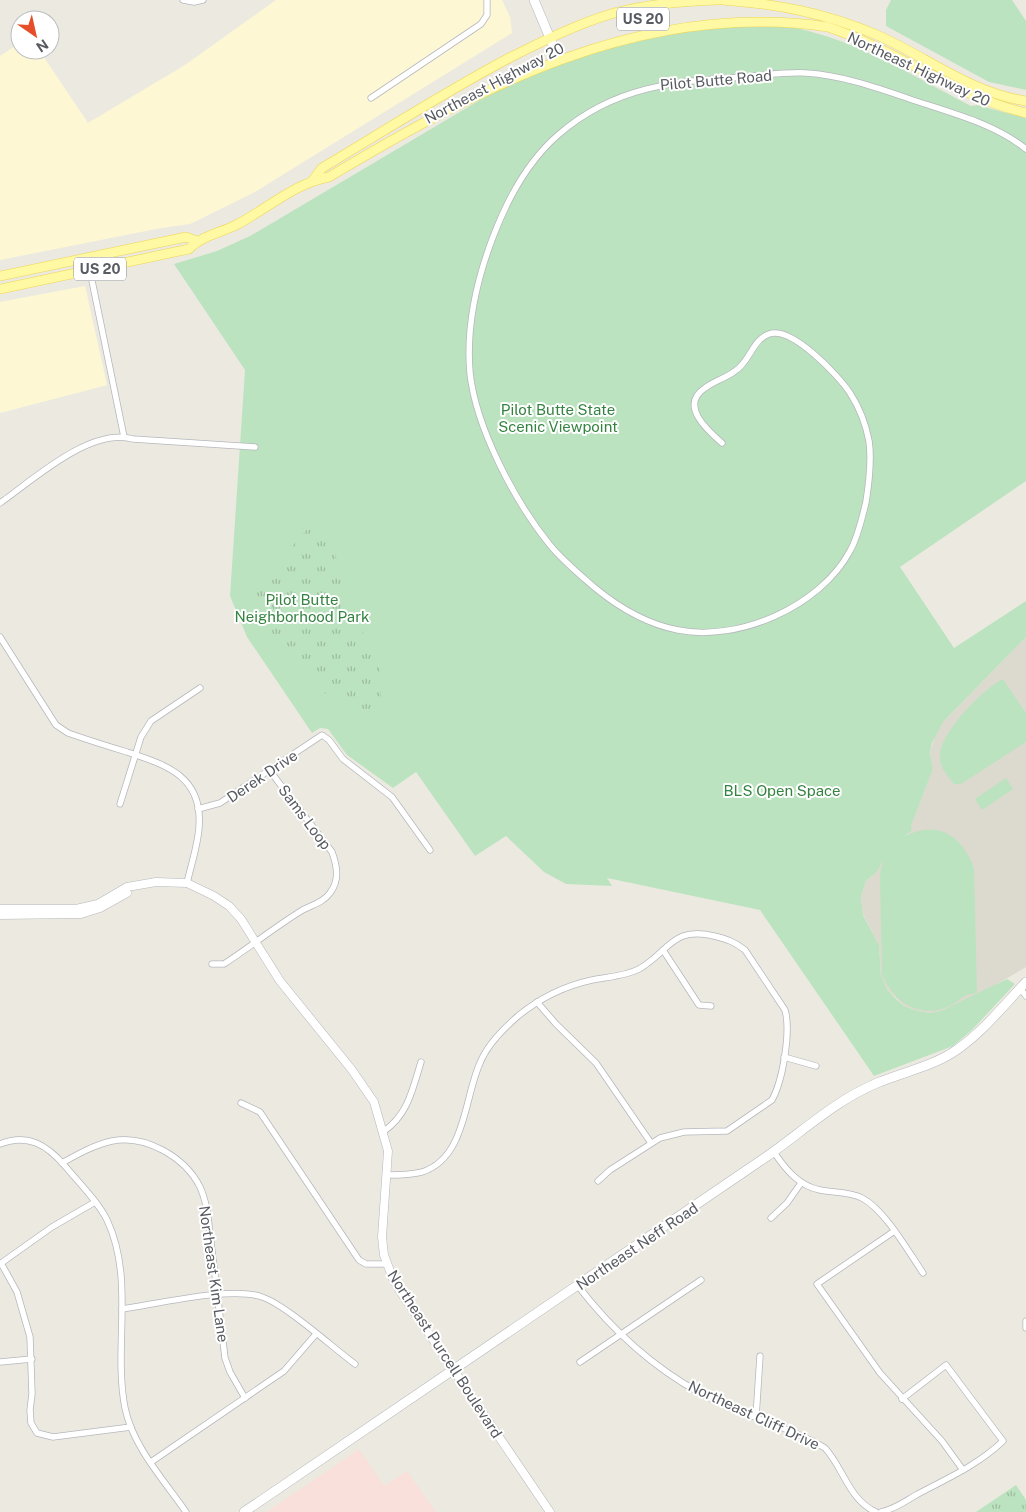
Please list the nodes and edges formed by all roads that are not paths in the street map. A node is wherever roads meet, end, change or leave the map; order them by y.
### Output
1 (183, 0) edge
2 (203, 0) edge
3 (487, 0) edge
4 (534, 0) edge
5 (721, 0) edge
6 (748, 13) dead end
7 (550, 37) junction
8 (547, 54) dead end
9 (529, 62) dead end
10 (371, 98) dead end
11 (1026, 101) edge
12 (1026, 113) edge
13 (1026, 149) edge
14 (313, 180) junction
15 (197, 241) junction
16 (90, 271) junction
17 (0, 276) edge
18 (0, 288) edge
19 (124, 436) junction
20 (722, 443) dead end
21 (255, 447) dead end
22 (0, 503) edge
23 (0, 637) edge
24 (200, 688) dead end
25 (136, 755) junction
26 (270, 771) junction
27 (120, 804) dead end
28 (198, 809) junction
29 (430, 850) dead end
30 (187, 883) junction
31 (141, 885) junction
32 (0, 909) edge
33 (0, 915) edge
34 (256, 943) junction
35 (663, 950) junction
36 (212, 964) dead end
37 (1023, 985) edge
38 (1026, 996) edge
39 (537, 1002) junction
40 (711, 1006) dead end
41 (784, 1057) junction
42 (422, 1062) dead end
43 (816, 1066) dead end
44 (241, 1103) dead end
45 (384, 1131) junction
46 (651, 1142) junction
47 (0, 1144) edge
48 (774, 1152) junction
49 (62, 1163) junction
50 (388, 1175) junction
51 (598, 1181) dead end
52 (802, 1183) junction
53 (95, 1202) junction
54 (771, 1218) dead end
55 (893, 1232) junction
56 (1, 1264) edge
57 (386, 1264) junction
58 (923, 1273) dead end
59 (701, 1280) dead end
60 (578, 1286) junction
61 (218, 1295) junction
62 (122, 1309) junction
63 (1026, 1322) edge
64 (1026, 1328) edge
65 (316, 1334) junction
66 (620, 1334) junction
67 (760, 1356) dead end
68 (32, 1359) junction
69 (0, 1362) edge
70 (580, 1362) dead end
71 (354, 1364) dead end
72 (455, 1369) junction
73 (245, 1398) junction
74 (902, 1399) junction
75 (756, 1417) junction
76 (131, 1427) junction
77 (151, 1462) junction
78 (963, 1470) junction
79 (186, 1512) edge
80 (244, 1512) edge
81 (550, 1512) edge
82 (876, 1512) edge
83 (881, 1512) edge

1 - 2 street
3 - 10 street
4 - 7 main road
5 - 7 main road, Northeast Highway 20 / US 20
5 - 11 main road, Northeast Highway 20 / US 20
6 - 12 main road, Northeast Highway 20
7 - 8 main road, Northeast Highway 20
7 - 14 main road, Northeast Highway 20 / US 20
9 - 14 main road, Northeast Highway 20 / US 20
13 - 20 street, Pilot Butte Road
14 - 15 main road, Northeast Highway 20 / US 20
15 - 16 main road, Northeast Highway 20 / US 20
15 - 17 main road, Northeast Highway 20 / US 20
16 - 18 main road, Northeast Highway 20 / US 20
16 - 19 street
19 - 21 street
19 - 22 street
23 - 25 street
24 - 25 street
25 - 27 street
25 - 28 street
26 - 28 street, Derek Drive
26 - 29 street, Derek Drive
26 - 34 street, Sams Loop
28 - 30 street
30 - 31 street, Northeast Purcell Boulevard
30 - 34 street, Northeast Purcell Boulevard
31 - 32 street, Northeast Purcell Boulevard
31 - 33 street, Northeast Purcell Boulevard
34 - 36 street, Sams Loop
34 - 45 street, Northeast Purcell Boulevard
35 - 39 street
35 - 40 street
35 - 41 street
37 - 38 street
37 - 48 main road, Northeast Neff Road
39 - 46 street
39 - 50 street
41 - 43 street
41 - 46 street
42 - 45 street
44 - 57 street
45 - 50 street, Northeast Purcell Boulevard
46 - 51 street
47 - 49 street
48 - 52 street
48 - 60 main road, Northeast Neff Road
49 - 53 street
49 - 61 street, Northeast Kim Lane
50 - 57 street, Northeast Purcell Boulevard
52 - 54 street
52 - 55 street
53 - 56 street
53 - 62 street
55 - 58 street
55 - 74 street
56 - 68 street
57 - 72 street, Northeast Purcell Boulevard
59 - 66 street
60 - 66 street, Northeast Cliff Drive
60 - 72 main road, Northeast Neff Road
61 - 62 street
61 - 65 street
61 - 73 street, Northeast Kim Lane
62 - 76 street
63 - 64 street
65 - 71 street
65 - 73 street
66 - 70 street
66 - 75 street, Northeast Cliff Drive
67 - 75 street
68 - 69 street
68 - 76 street
72 - 80 main road, Northeast Neff Road
72 - 81 street, Northeast Purcell Boulevard
73 - 77 street
74 - 78 street
74 - 78 street
75 - 82 street, Northeast Cliff Drive
76 - 77 street
77 - 79 street
78 - 83 street

